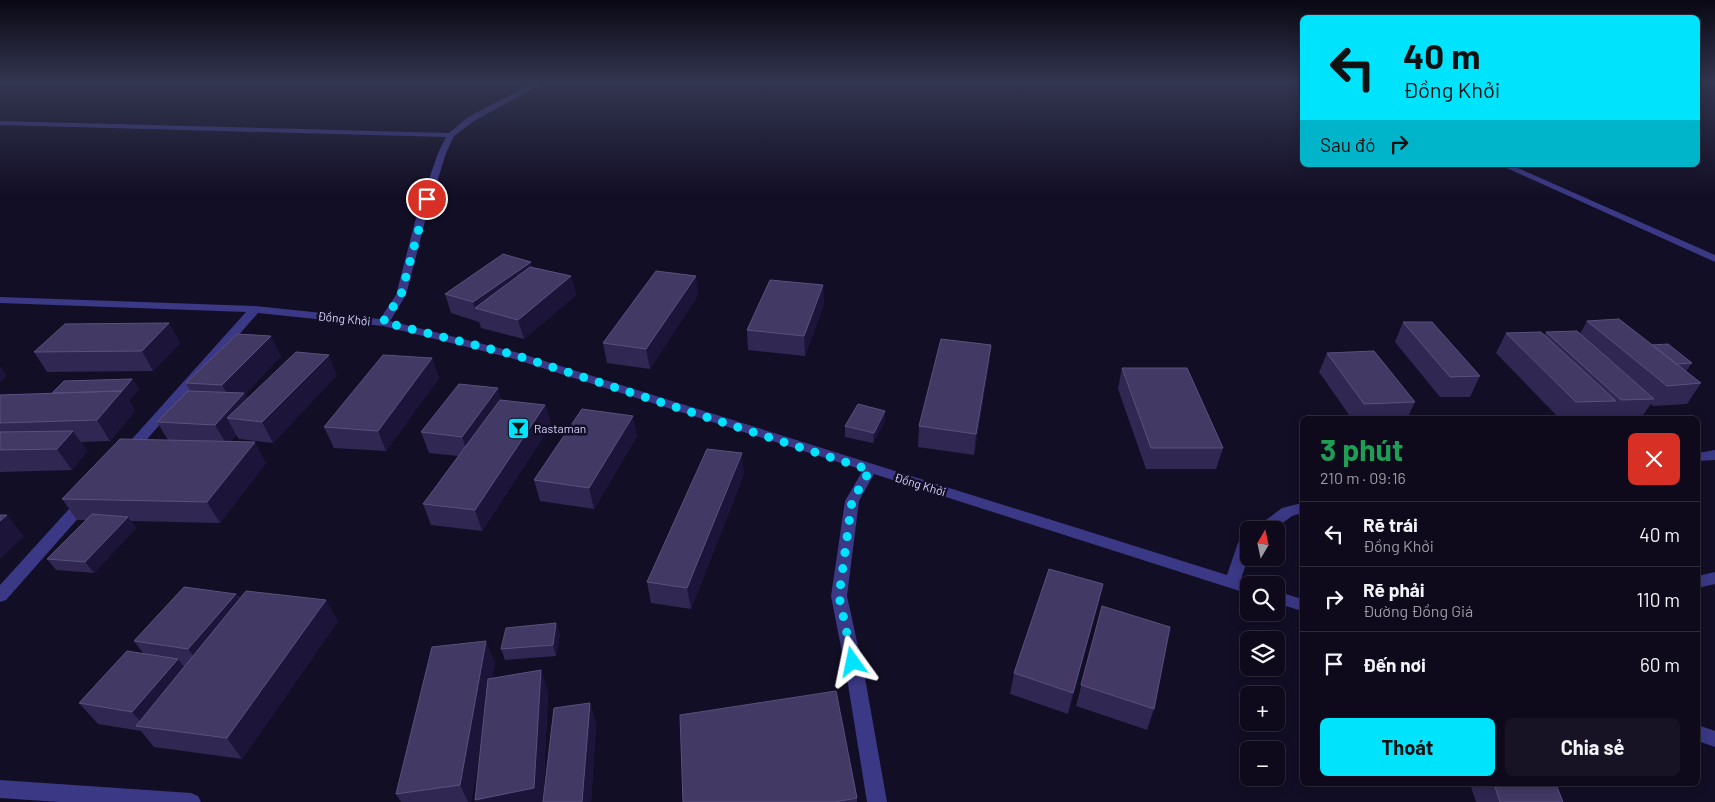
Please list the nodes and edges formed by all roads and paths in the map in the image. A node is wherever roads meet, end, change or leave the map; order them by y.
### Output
1 (469, 120) edge
2 (0, 123) edge
3 (451, 135) junction
4 (1508, 167) edge
5 (1715, 259) edge
6 (0, 300) edge
7 (255, 309) junction
8 (383, 322) junction
9 (1715, 455) edge
10 (1700, 456) edge
11 (118, 464) edge
12 (870, 470) junction
13 (92, 493) edge
14 (1300, 509) edge
15 (1274, 521) edge
16 (1240, 556) edge
17 (1715, 578) edge
18 (1700, 582) edge
19 (1232, 583) junction
20 (1240, 585) edge
21 (0, 596) edge
22 (1285, 600) edge
23 (1300, 604) edge
24 (1700, 734) edge
25 (1715, 739) edge
26 (0, 789) edge
27 (191, 802) edge
28 (877, 802) edge

1 - 3 street
2 - 3 street
3 - 8 street
4 - 5 street
6 - 7 street, Đồng Khởi
7 - 8 street, Đồng Khởi
7 - 11 street
8 - 12 street, Đồng Khởi
9 - 10 street
12 - 19 street, Đồng Khởi
12 - 28 street
13 - 21 street
14 - 15 street
16 - 19 street
17 - 18 street
19 - 20 street, Đồng Khởi
22 - 23 street
24 - 25 street
26 - 27 street

